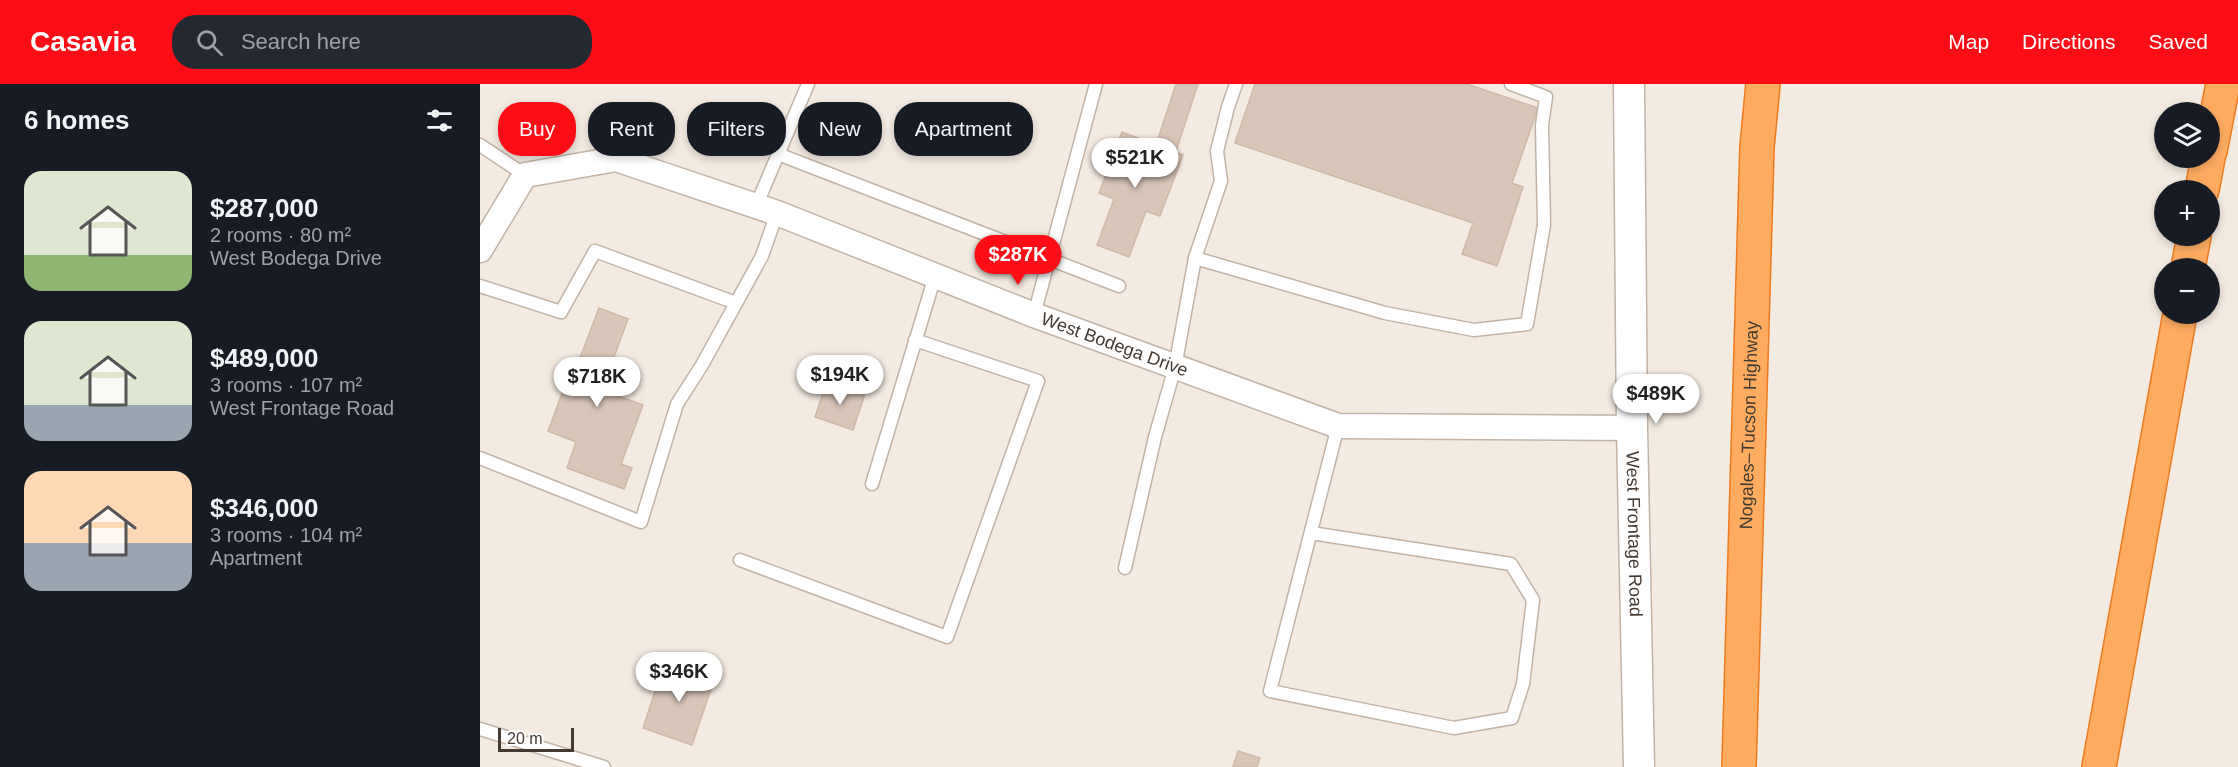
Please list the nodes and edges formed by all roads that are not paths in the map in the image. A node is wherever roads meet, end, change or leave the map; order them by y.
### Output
1 (808, 84) edge
2 (1096, 84) edge
3 (1236, 84) edge
4 (1511, 84) edge
5 (1629, 84) edge
6 (1763, 84) edge
7 (2223, 84) edge
8 (2220, 102) edge
9 (786, 135) edge
10 (480, 144) edge
11 (778, 156) edge
12 (783, 156) edge
13 (525, 175) junction
14 (767, 209) junction
15 (480, 247) edge
16 (1195, 258) junction
17 (1050, 260) junction
18 (935, 276) junction
19 (480, 286) edge
20 (1119, 286) dead end
21 (736, 303) junction
22 (1034, 315) junction
23 (2178, 324) edge
24 (915, 340) junction
25 (1175, 367) junction
26 (1338, 426) junction
27 (1632, 428) junction
28 (480, 458) edge
29 (872, 484) dead end
30 (1311, 533) junction
31 (740, 560) dead end
32 (1125, 568) dead end
33 (480, 729) edge
34 (604, 767) edge
35 (1639, 767) edge
36 (1739, 767) edge
37 (2099, 767) edge

1 - 9 lane
2 - 17 lane
3 - 16 lane
4 - 16 lane
5 - 27 street, West Frontage Road
6 - 36 highway, Nogales–Tucson Highway
7 - 8 highway
10 - 13 lane
11 - 14 lane
12 - 17 lane
13 - 14 street, West Bodega Drive
13 - 15 street
14 - 18 street, West Bodega Drive
14 - 21 lane
16 - 25 lane
17 - 20 lane
17 - 22 lane
18 - 22 street, West Bodega Drive
18 - 24 lane
19 - 21 lane
21 - 28 lane
22 - 25 street, West Bodega Drive
23 - 37 highway
24 - 29 lane
24 - 31 lane
25 - 26 street, West Bodega Drive
25 - 32 lane
26 - 27 street, West Bodega Drive
26 - 30 lane
27 - 35 street, West Frontage Road
30 - 30 lane
33 - 34 lane

